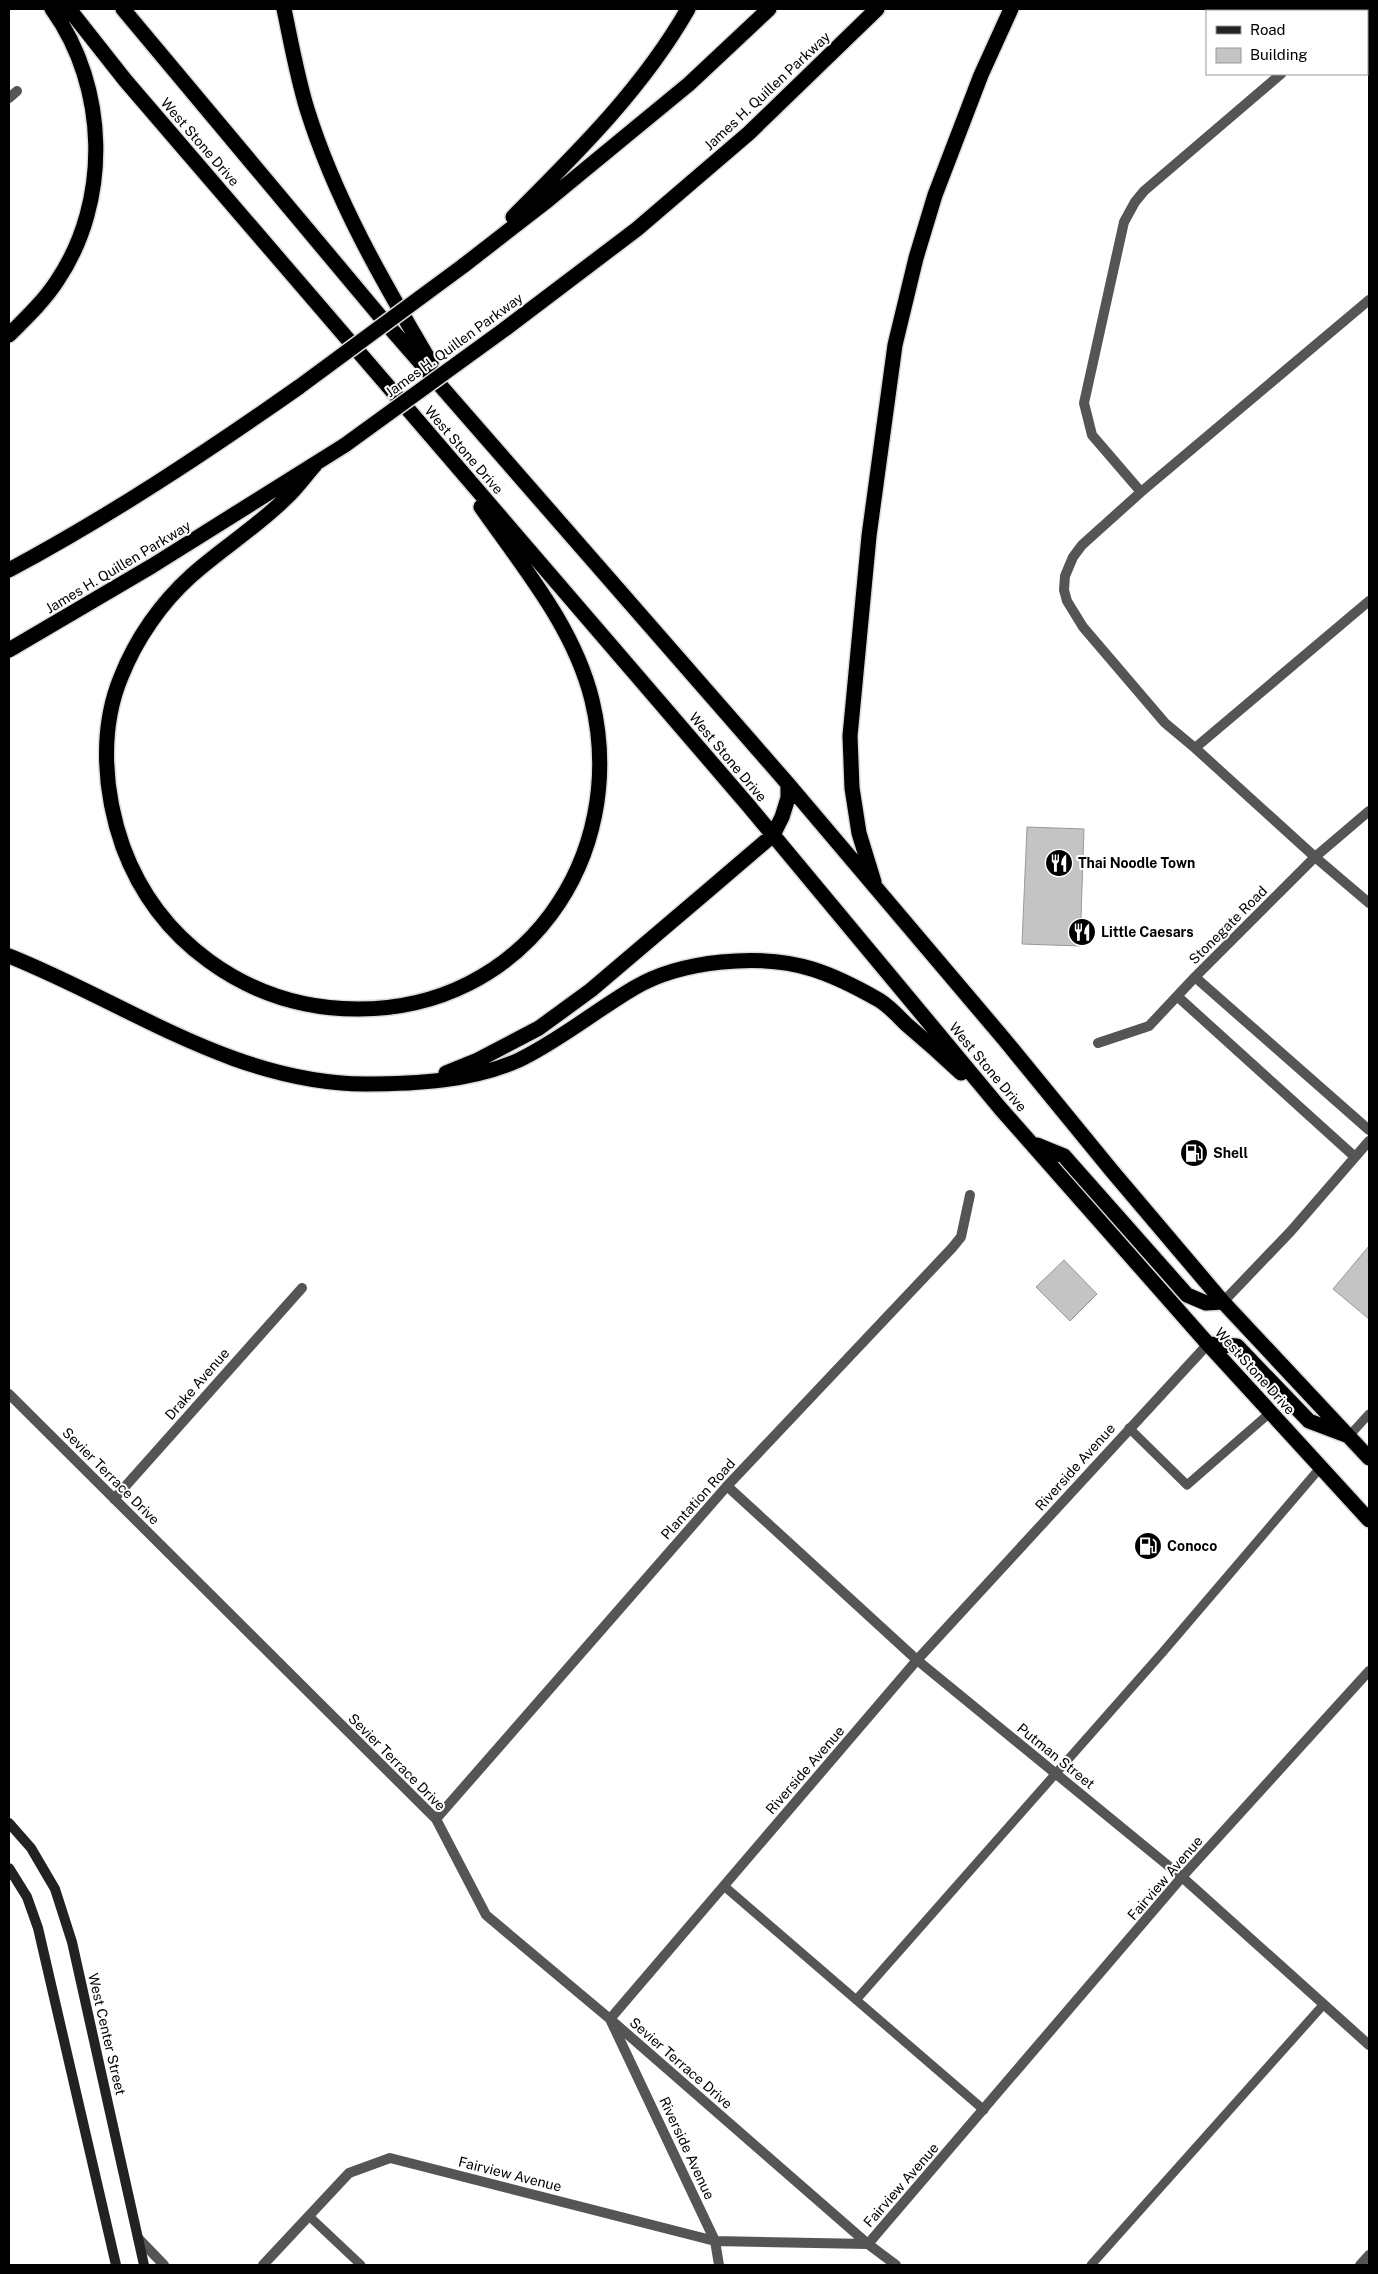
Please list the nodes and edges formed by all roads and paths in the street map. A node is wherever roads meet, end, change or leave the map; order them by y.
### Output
1 (52, 9) edge
2 (69, 9) edge
3 (123, 9) edge
4 (284, 9) edge
5 (688, 9) edge
6 (769, 9) edge
7 (877, 9) edge
8 (1011, 9) edge
9 (1280, 75) edge
10 (17, 91) dead end
11 (9, 98) edge
12 (463, 266) junction
13 (1369, 300) edge
14 (9, 335) edge
15 (449, 392) junction
16 (437, 444) junction
17 (315, 465) junction
18 (1141, 492) junction
19 (9, 570) edge
20 (1369, 601) edge
21 (9, 650) edge
22 (1195, 748) junction
23 (788, 784) junction
24 (1369, 811) edge
25 (772, 835) junction
26 (1315, 857) junction
27 (876, 888) junction
28 (1369, 903) edge
29 (9, 956) edge
30 (1195, 977) junction
31 (1177, 996) junction
32 (1098, 1043) dead end
33 (422, 1082) junction
34 (1000, 1108) junction
35 (1369, 1130) edge
36 (1369, 1141) edge
37 (1033, 1143) junction
38 (1355, 1157) junction
39 (970, 1195) dead end
40 (302, 1288) dead end
41 (1223, 1302) junction
42 (1208, 1344) junction
43 (9, 1394) edge
44 (1270, 1412) junction
45 (1369, 1414) edge
46 (1129, 1428) junction
47 (1349, 1436) junction
48 (1369, 1458) edge
49 (1320, 1468) junction
50 (727, 1486) junction
51 (114, 1499) junction
52 (1369, 1520) edge
53 (918, 1660) junction
54 (1369, 1671) edge
55 (1056, 1774) junction
56 (436, 1819) junction
57 (9, 1824) edge
58 (9, 1868) edge
59 (1182, 1878) junction
60 (724, 1886) junction
61 (856, 2000) junction
62 (1324, 2004) junction
63 (610, 2019) junction
64 (1369, 2045) edge
65 (984, 2110) junction
66 (309, 2216) junction
67 (138, 2238) junction
68 (715, 2241) junction
69 (868, 2244) junction
70 (1369, 2255) edge
71 (116, 2265) edge
72 (144, 2265) edge
73 (164, 2265) edge
74 (263, 2265) edge
75 (361, 2265) edge
76 (719, 2265) edge
77 (896, 2265) edge
78 (1091, 2265) edge
79 (1360, 2265) edge

1 - 14 highway
2 - 16 highway, West Stone Drive
3 - 15 highway, West Stone Drive
4 - 15 highway
5 - 12 highway
6 - 12 highway
7 - 17 highway, James H. Quillen Parkway, bridge
8 - 27 highway
9 - 18 street
10 - 11 street
12 - 19 highway, bridge
13 - 18 street
15 - 23 highway, West Stone Drive
16 - 17 highway
16 - 25 highway, West Stone Drive
17 - 21 highway, James H. Quillen Parkway
18 - 22 street
20 - 22 street
22 - 26 street
23 - 25 highway
23 - 27 highway, West Stone Drive
24 - 26 street, Stonegate Road
25 - 33 highway
25 - 34 highway, West Stone Drive
26 - 28 street
26 - 30 street, Stonegate Road
27 - 41 highway, West Stone Drive
29 - 33 highway
30 - 31 street, Stonegate Road
30 - 35 street
31 - 32 street, Stonegate Road
31 - 38 street
33 - 34 highway
34 - 37 highway, West Stone Drive
36 - 38 street
37 - 41 highway
37 - 42 highway, West Stone Drive
38 - 41 street
39 - 50 street, Plantation Road
40 - 51 street, Drake Avenue
41 - 47 highway, West Stone Drive
42 - 44 highway, West Stone Drive
42 - 46 street, Riverside Avenue
42 - 47 highway
43 - 51 street, Sevier Terrace Drive
44 - 46 lane
44 - 49 highway, West Stone Drive
45 - 47 lane
46 - 53 street, Riverside Avenue
47 - 48 highway, West Stone Drive
49 - 52 highway, West Stone Drive
49 - 55 lane
50 - 53 street, Putman Street
50 - 56 street, Plantation Road
51 - 56 street, Sevier Terrace Drive
53 - 55 street, Putman Street
53 - 60 street, Riverside Avenue
54 - 59 street, Fairview Avenue
55 - 59 street, Putman Street
55 - 61 lane
56 - 63 street, Sevier Terrace Drive
57 - 67 main road, West Center Street
58 - 71 main road
59 - 62 street, Putman Street
59 - 65 street, Fairview Avenue
60 - 61 lane
60 - 63 street, Riverside Avenue
61 - 65 lane
62 - 64 street, Putman Street
62 - 78 lane
63 - 68 street, Riverside Avenue
63 - 69 street, Sevier Terrace Drive
65 - 69 street, Fairview Avenue
66 - 68 street, Fairview Avenue
66 - 74 street, Fairview Avenue
66 - 75 lane
67 - 72 main road, West Center Street
67 - 73 street
68 - 69 street, Fairview Avenue
68 - 76 street, Riverside Avenue
69 - 77 street, Sevier Terrace Drive
70 - 79 street

